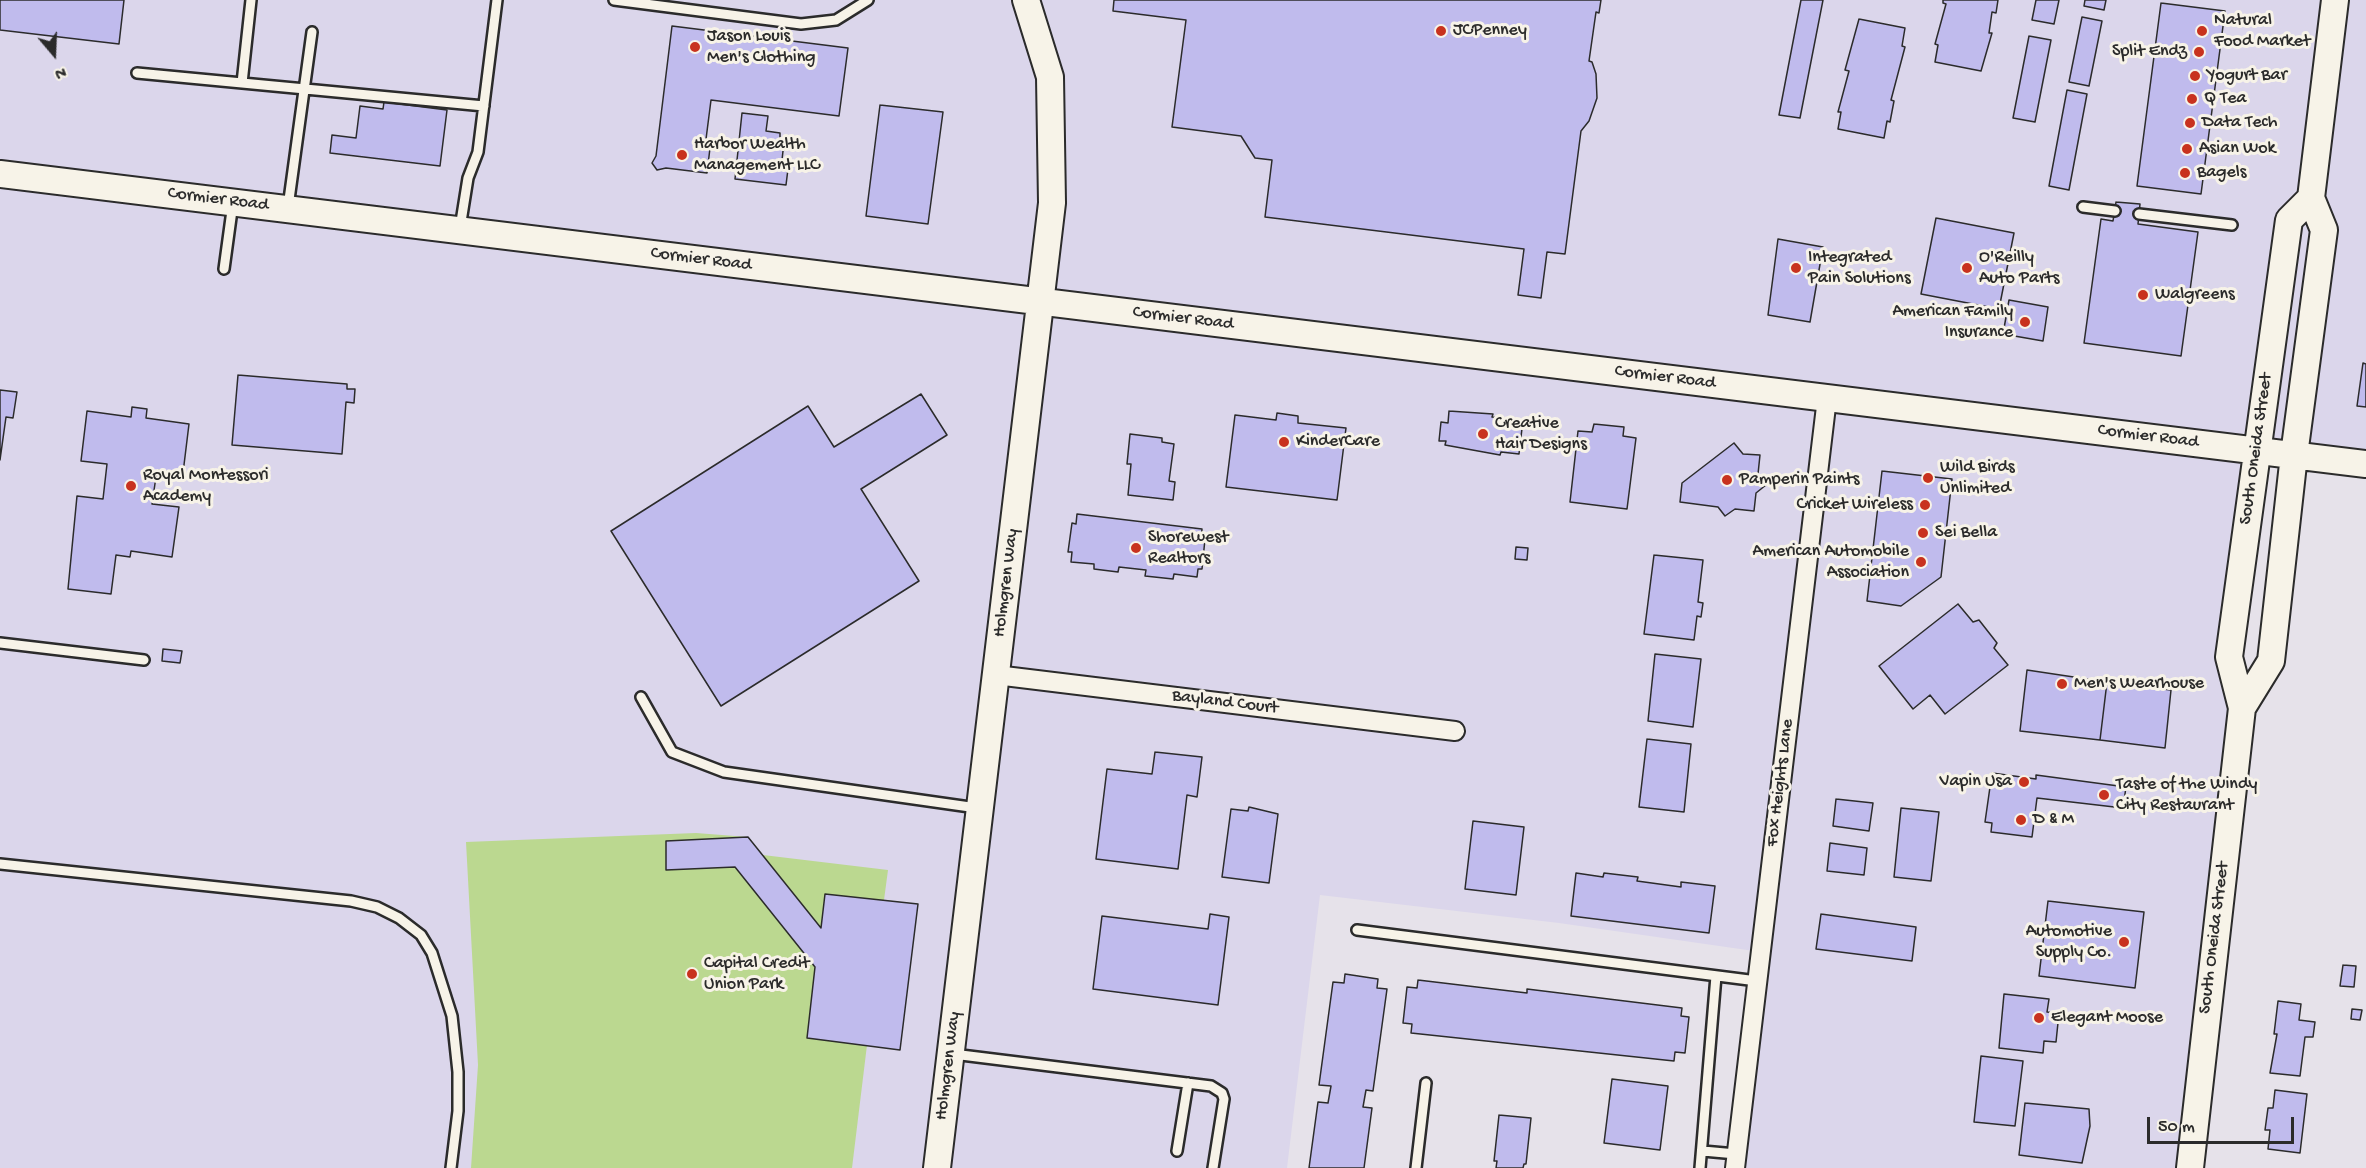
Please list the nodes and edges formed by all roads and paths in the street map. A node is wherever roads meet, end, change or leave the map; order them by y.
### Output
1 (251, 0) edge
2 (497, 0) edge
3 (614, 0) edge
4 (868, 0) edge
5 (1026, 0) edge
6 (2335, 0) edge
7 (312, 32) dead end
8 (137, 73) dead end
9 (242, 83) junction
10 (304, 89) junction
11 (484, 106) junction
12 (0, 174) edge
13 (2311, 198) junction
14 (233, 202) junction
15 (2083, 207) dead end
16 (288, 209) junction
17 (2115, 211) dead end
18 (2139, 214) dead end
19 (2232, 225) dead end
20 (460, 230) junction
21 (224, 269) dead end
22 (1041, 301) junction
23 (1827, 398) junction
24 (2257, 450) junction
25 (2294, 455) junction
26 (2366, 464) edge
27 (0, 644) edge
28 (144, 660) dead end
29 (996, 675) junction
30 (641, 697) dead end
31 (2242, 708) junction
32 (1455, 731) dead end
33 (980, 808) junction
34 (0, 864) edge
35 (1357, 930) dead end
36 (1716, 976) junction
37 (1757, 981) junction
38 (950, 1054) junction
39 (1188, 1083) junction
40 (1426, 1083) dead end
41 (1177, 1151) dead end
42 (1703, 1151) junction
43 (1736, 1161) edge
44 (452, 1168) edge
45 (936, 1168) edge
46 (1213, 1168) edge
47 (1416, 1168) edge
48 (1700, 1168) edge
49 (2190, 1168) edge

1 - 9 lane
2 - 11 lane
3 - 4 lane
5 - 22 street, Holmgren Way
6 - 13 street, South Oneida Street
7 - 10 lane
8 - 9 lane
9 - 10 lane
10 - 11 lane
10 - 16 lane
11 - 20 lane
12 - 14 street, Cormier Road
13 - 24 street, South Oneida Street
13 - 25 street, South Oneida Street
14 - 16 street, Cormier Road
14 - 21 lane
15 - 17 lane
16 - 20 street, Cormier Road
18 - 19 lane
20 - 22 street, Cormier Road
22 - 23 street, Cormier Road
22 - 29 street, Holmgren Way
23 - 24 street, Cormier Road
23 - 37 street, Fox Heights Lane
24 - 25 street, Cormier Road
24 - 31 street, South Oneida Street
25 - 26 street, Cormier Road
25 - 31 street, South Oneida Street
27 - 28 lane
29 - 32 street, Bayland Court
29 - 33 street, Holmgren Way
30 - 33 lane
31 - 49 street, South Oneida Street
33 - 38 street, Holmgren Way
34 - 44 lane
35 - 36 lane
36 - 37 lane
36 - 42 lane
37 - 43 street, Fox Heights Lane
38 - 39 lane
38 - 45 street, Holmgren Way
39 - 41 lane
39 - 46 lane
40 - 47 lane
42 - 43 lane
42 - 48 lane

